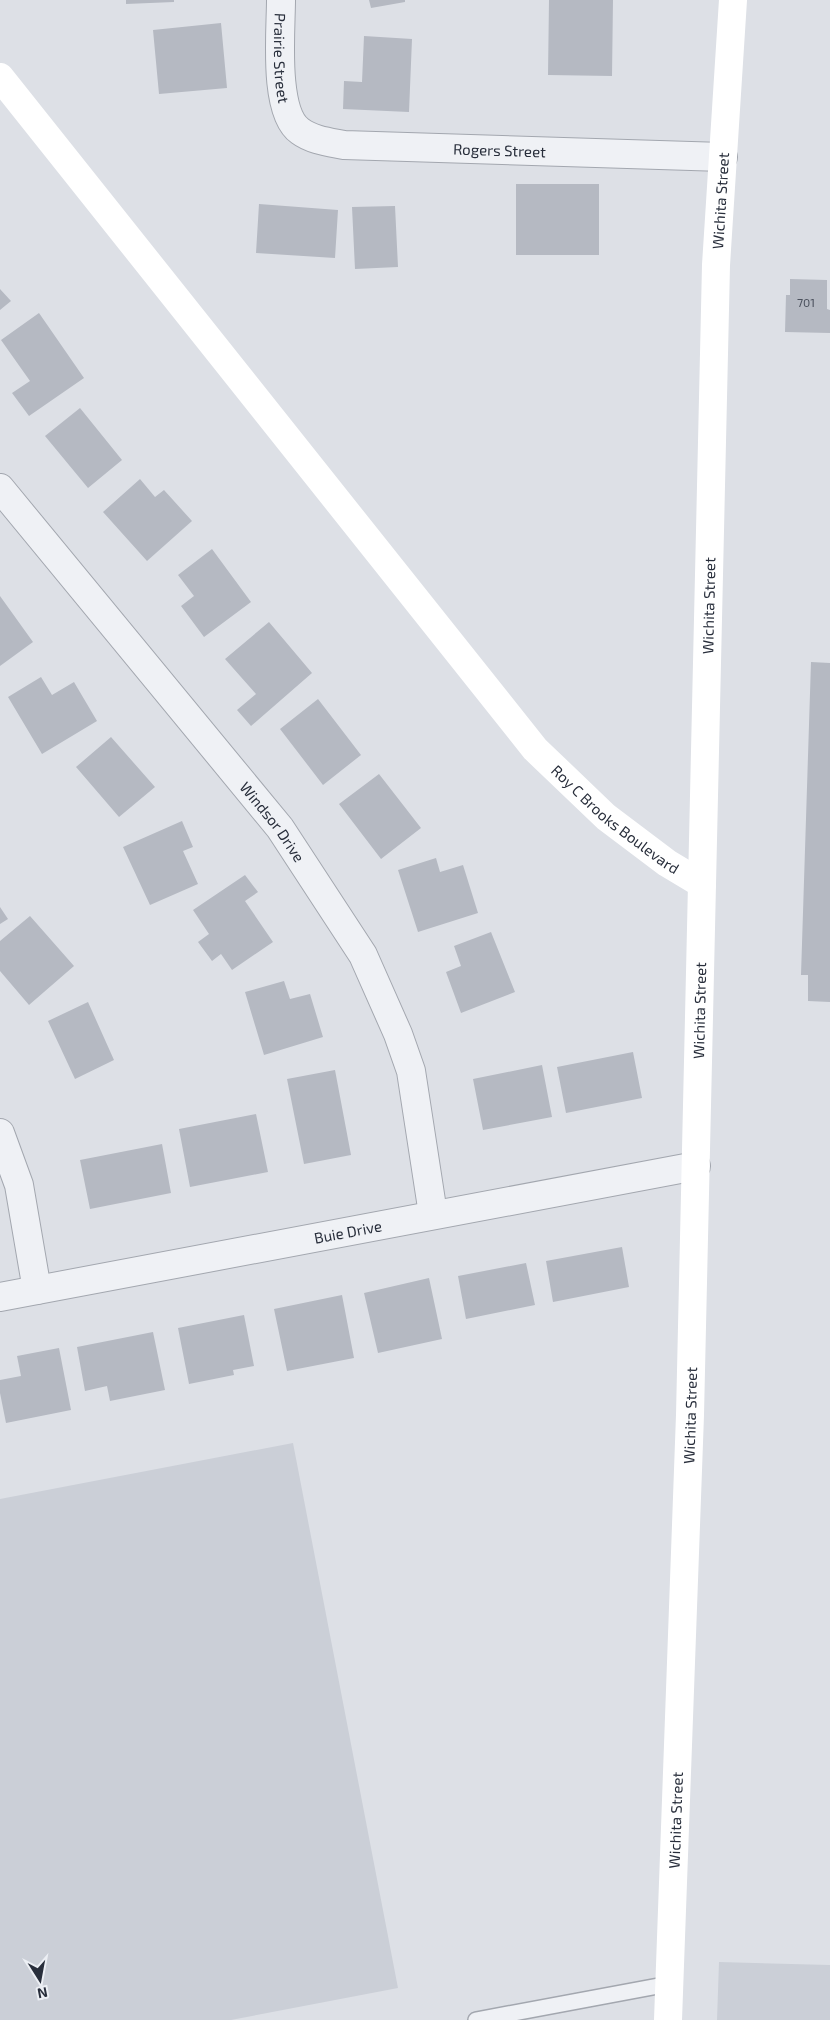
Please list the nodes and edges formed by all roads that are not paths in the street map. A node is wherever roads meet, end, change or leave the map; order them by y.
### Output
1 (281, 0) edge
2 (733, 0) edge
3 (0, 76) edge
4 (288, 113) joint
5 (723, 158) junction
6 (0, 488) edge
7 (702, 884) junction
8 (0, 1132) edge
9 (696, 1166) junction
10 (433, 1214) junction
11 (37, 1290) junction
12 (0, 1297) edge
13 (669, 1984) junction
14 (476, 2020) edge
15 (668, 2020) edge

1 - 4 street, Prairie Street
2 - 5 main road, Wichita Street
3 - 7 main road, Roy C Brooks Boulevard
4 - 5 street, Rogers Street
5 - 7 main road, Wichita Street
6 - 10 street, Windsor Drive
7 - 9 main road, Wichita Street
8 - 11 street
9 - 10 street, Buie Drive
9 - 13 main road, Wichita Street
10 - 11 street, Buie Drive
11 - 12 street, Buie Drive
13 - 14 lane
13 - 15 main road, Wichita Street

